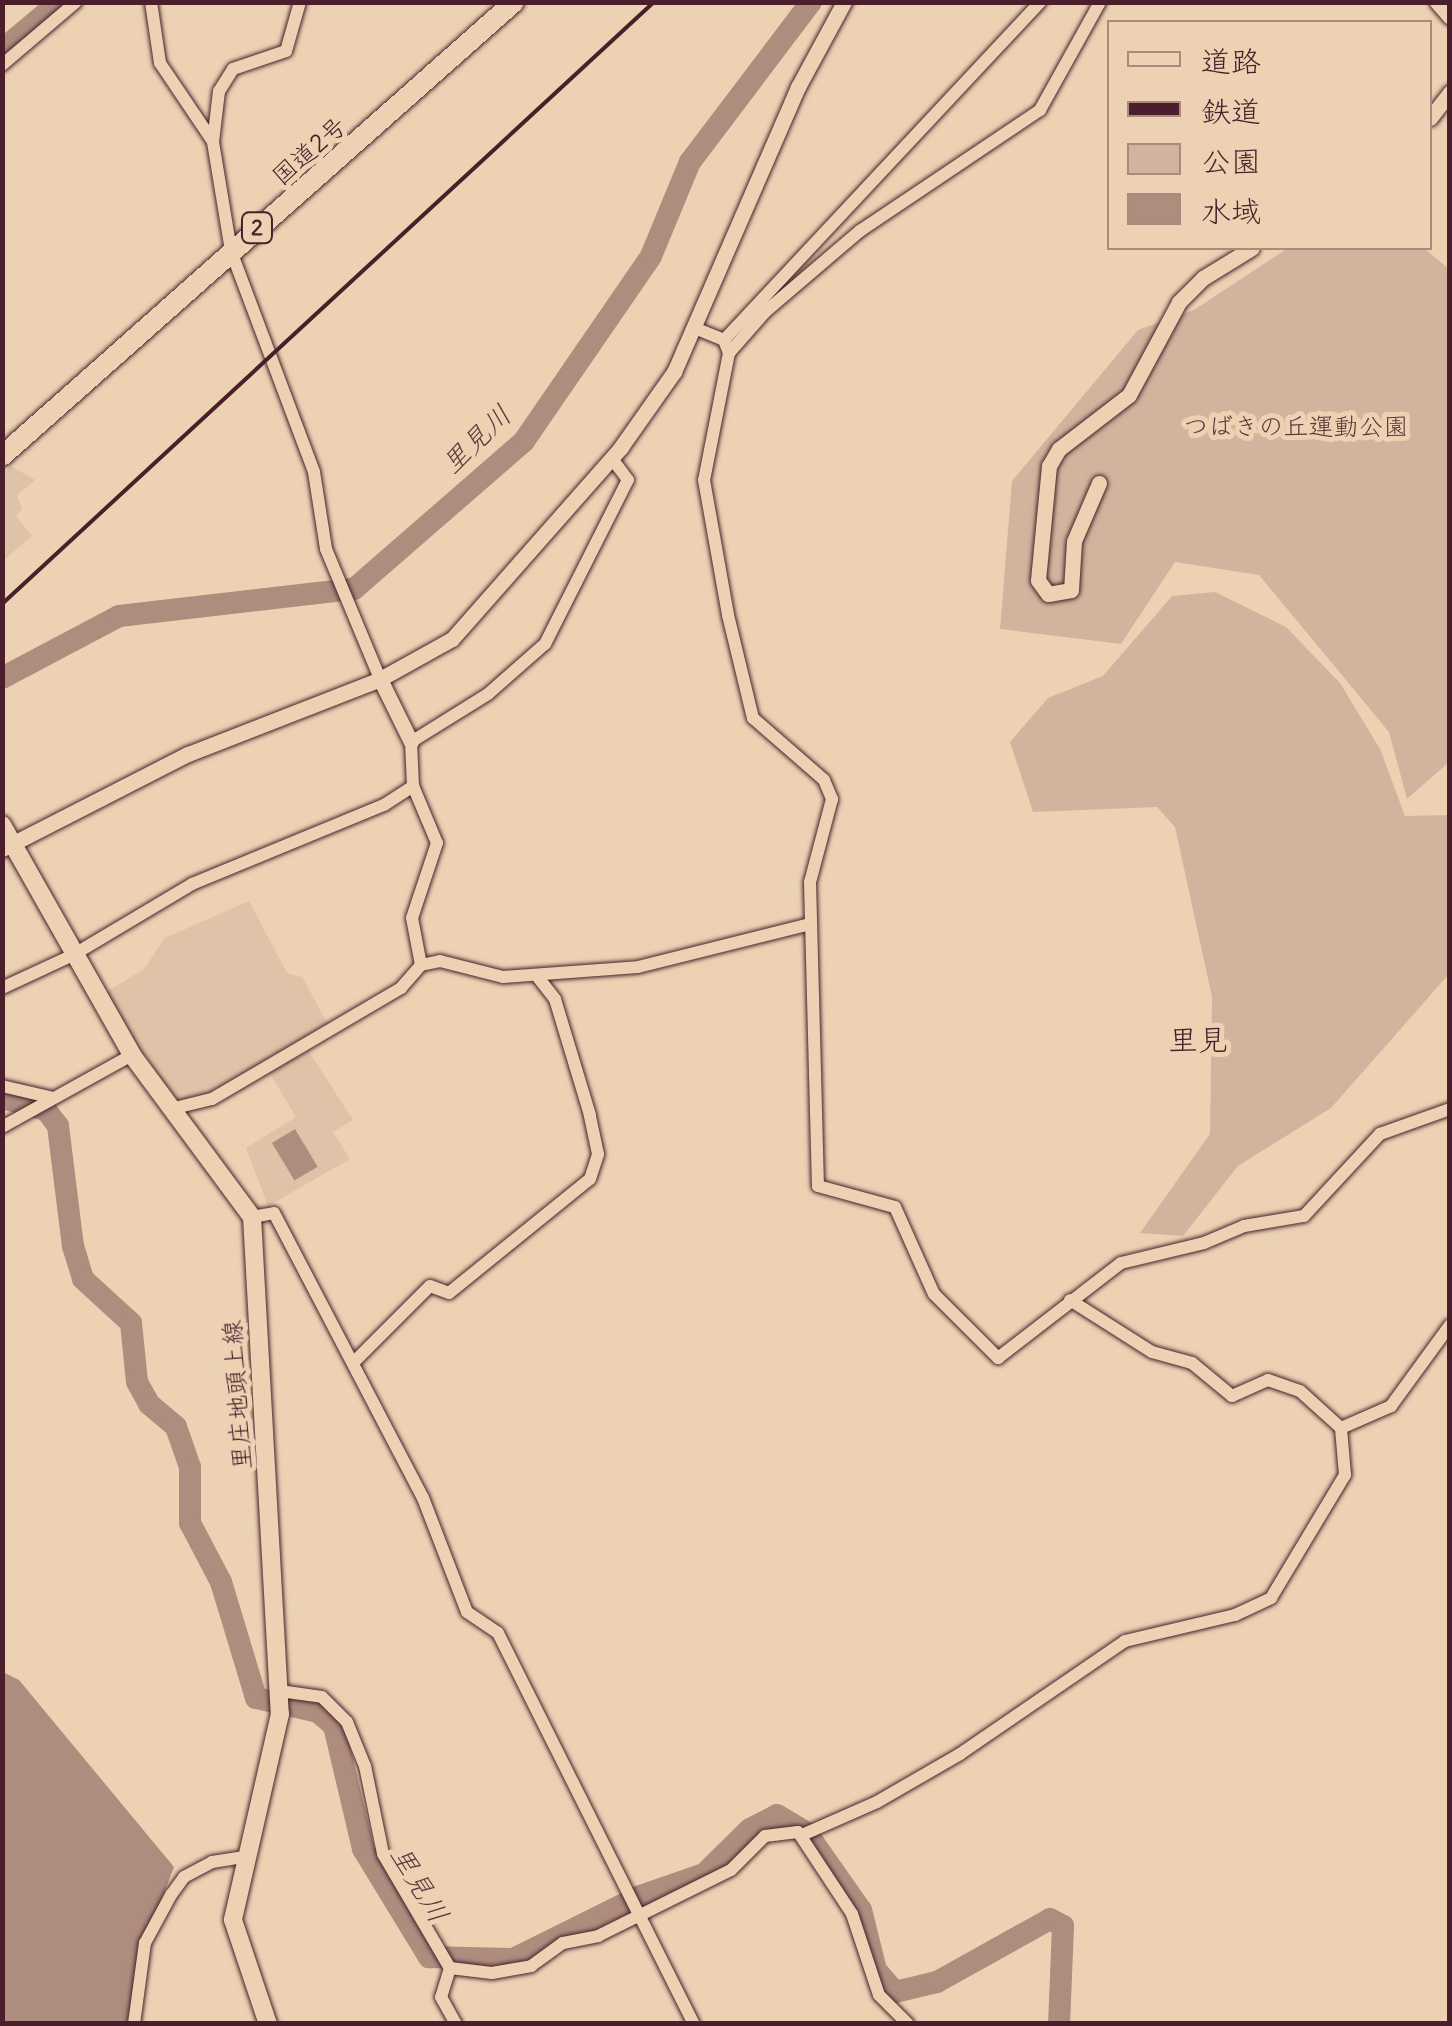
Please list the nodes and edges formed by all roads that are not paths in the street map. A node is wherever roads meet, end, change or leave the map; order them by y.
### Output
1 (76, 2) edge
2 (151, 2) edge
3 (300, 2) edge
4 (514, 2) edge
5 (844, 2) edge
6 (1040, 2) edge
7 (1100, 2) edge
8 (1437, 2) edge
9 (1450, 16) edge
10 (2, 65) edge
11 (1450, 92) edge
12 (1432, 115) edge
13 (213, 142) junction
14 (1249, 250) edge
15 (231, 251) junction
16 (697, 329) junction
17 (726, 346) junction
18 (2, 456) edge
19 (612, 459) junction
20 (1099, 483) dead end
21 (380, 680) junction
22 (411, 742) junction
23 (413, 786) junction
24 (2, 825) edge
25 (8, 846) edge
26 (810, 924) junction
27 (72, 955) junction
28 (421, 965) junction
29 (538, 977) junction
30 (2, 988) edge
31 (132, 1055) junction
32 (2, 1086) edge
33 (51, 1100) junction
34 (174, 1108) junction
35 (1450, 1109) edge
36 (2, 1128) edge
37 (252, 1217) junction
38 (1070, 1300) junction
39 (1450, 1325) edge
40 (354, 1362) junction
41 (1341, 1428) junction
42 (280, 1701) junction
43 (802, 1835) junction
44 (244, 1857) junction
45 (639, 1914) junction
46 (449, 1968) junction
47 (134, 2024) edge
48 (268, 2024) edge
49 (456, 2024) edge
50 (694, 2024) edge
51 (908, 2024) edge

1 - 10 street
2 - 13 street
3 - 13 street
4 - 15 highway, 国道2号 / 2
5 - 16 street
6 - 17 street
7 - 17 street
8 - 9 street
11 - 12 street
13 - 15 street
14 - 20 street
15 - 18 highway, 国道2号 / 2
15 - 21 street
16 - 17 street
16 - 19 street
17 - 26 street
19 - 21 street
19 - 22 street
21 - 22 street
21 - 25 street
22 - 23 street
23 - 27 street
23 - 28 street
24 - 25 main road
25 - 27 main road
26 - 29 street
26 - 38 street
27 - 30 street
27 - 31 main road
28 - 29 street
28 - 34 street
29 - 40 street
31 - 33 street
31 - 34 main road
32 - 33 street
33 - 36 street
34 - 37 main road
35 - 38 street
37 - 40 street
37 - 42 main road, 里庄地頭上線
38 - 41 street
39 - 41 street
40 - 45 street
41 - 43 street
42 - 44 main road, 里庄地頭上線
42 - 46 street
43 - 45 street
43 - 51 street
44 - 47 street
44 - 48 main road, 里庄地頭上線
45 - 46 street
45 - 50 street
46 - 49 street

